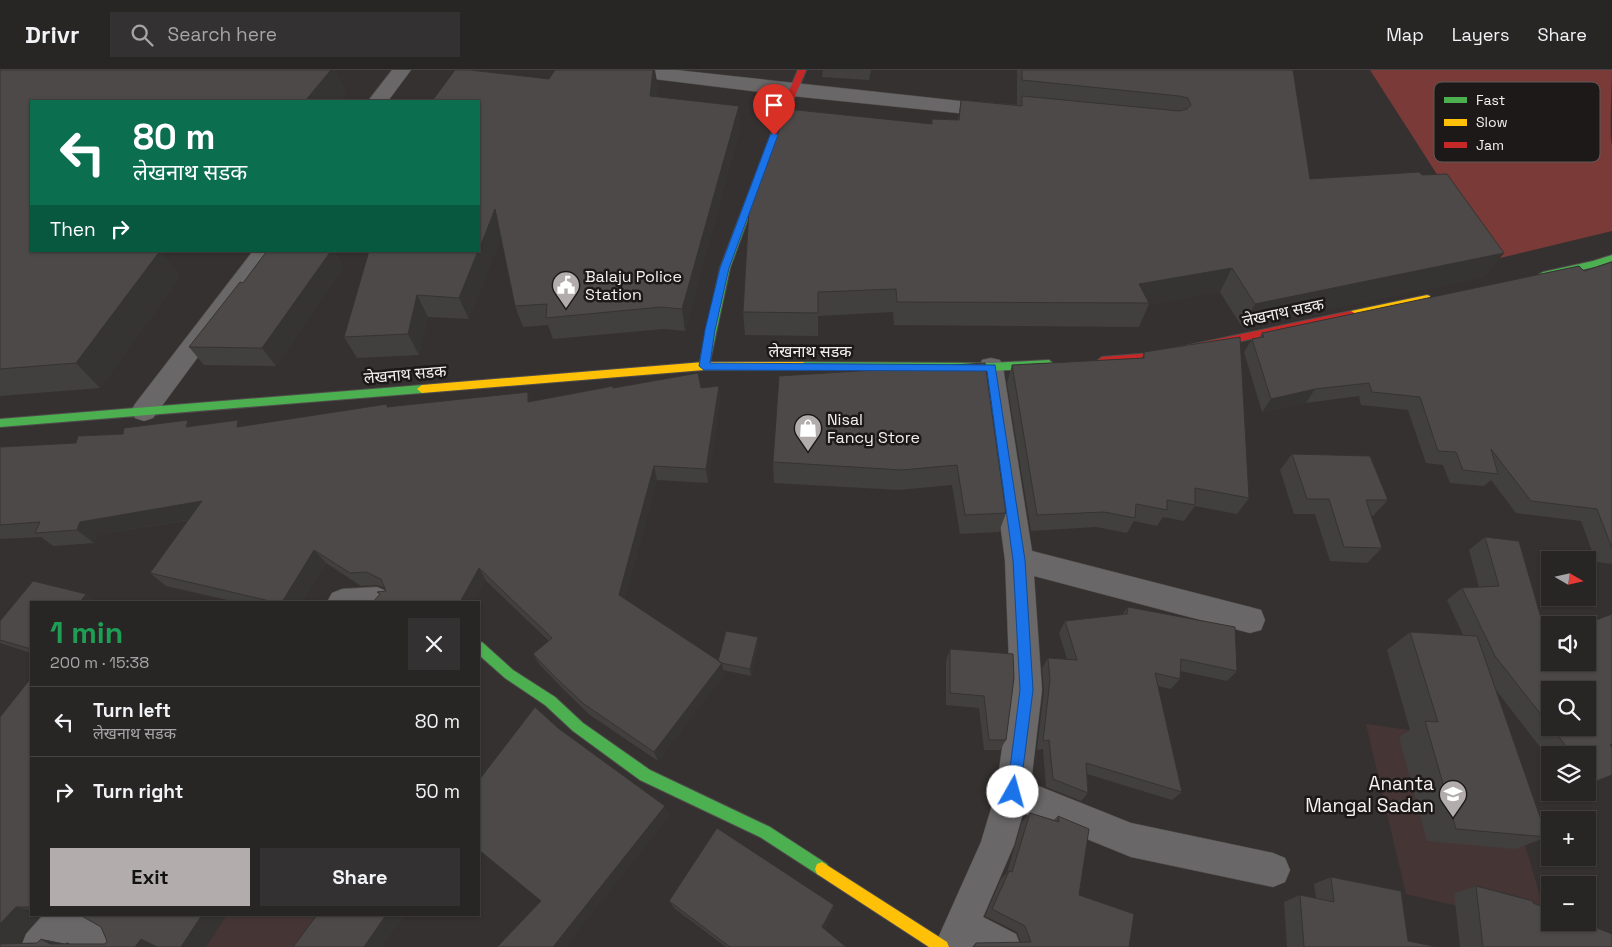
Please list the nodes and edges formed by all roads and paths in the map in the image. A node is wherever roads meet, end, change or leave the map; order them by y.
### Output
1 (402, 70) edge
2 (630, 70) edge
3 (802, 70) edge
4 (792, 90) junction
5 (379, 100) edge
6 (1017, 113) edge
7 (264, 252) edge
8 (1612, 258) edge
9 (1528, 278) edge
10 (1441, 295) edge
11 (1091, 362) edge
12 (1061, 364) edge
13 (704, 366) junction
14 (991, 368) junction
15 (144, 411) junction
16 (0, 423) edge
17 (1019, 560) junction
18 (360, 601) edge
19 (379, 601) edge
20 (1250, 620) dead end
21 (480, 648) edge
22 (1013, 792) junction
23 (1273, 870) dead end
24 (64, 917) edge
25 (952, 939) edge
26 (39, 947) edge
27 (111, 947) edge
28 (1002, 947) edge

1 - 5 street
2 - 4 street
3 - 4 main road
4 - 6 street
4 - 13 main road
7 - 15 street
8 - 9 main road
10 - 11 main road, लेखनाथ सडक
12 - 14 main road, लेखनाथ सडक
13 - 14 main road, लेखनाथ सडक
13 - 15 main road, लेखनाथ सडक
14 - 17 street
15 - 16 main road, लेखनाथ सडक
17 - 20 street
17 - 22 street
18 - 19 street
21 - 25 main road
22 - 23 street
22 - 25 street
24 - 26 street
24 - 27 street
25 - 28 street

